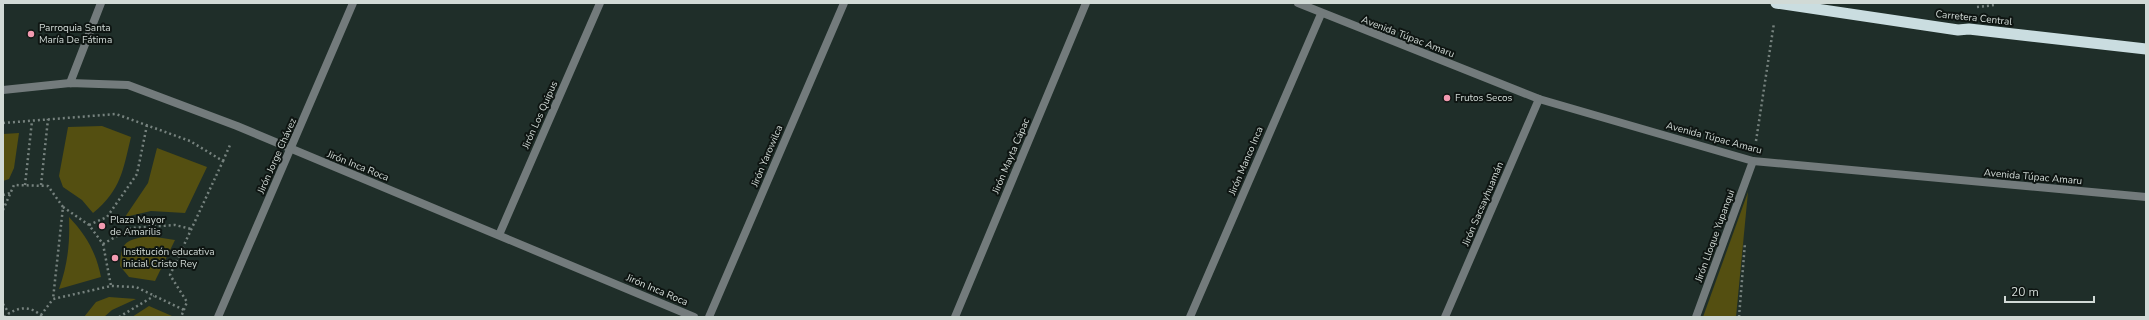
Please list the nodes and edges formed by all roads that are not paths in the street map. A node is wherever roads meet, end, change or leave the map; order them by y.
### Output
1 (102, 3) edge
2 (353, 3) edge
3 (600, 3) edge
4 (844, 3) edge
5 (1086, 3) edge
6 (1298, 3) edge
7 (1776, 3) edge
8 (1321, 14) junction
9 (2146, 49) edge
10 (70, 83) junction
11 (3, 90) edge
12 (1539, 99) junction
13 (291, 150) junction
14 (1752, 161) junction
15 (2146, 197) edge
16 (499, 235) junction
17 (218, 317) edge
18 (694, 317) edge
19 (709, 317) edge
20 (955, 317) edge
21 (1190, 317) edge
22 (1445, 317) edge
23 (1696, 317) edge

1 - 10 street
2 - 13 street, Jirón Jorge Chávez
3 - 16 street, Jirón Los Quipus
4 - 19 street, Jirón Yarowilca
5 - 20 street, Jirón Mayta Cápac
6 - 8 street, Avenida Túpac Amaru
7 - 9 highway, Carretera Central
8 - 12 street, Avenida Túpac Amaru
8 - 21 street, Jirón Manco Inca
10 - 11 street, Jirón Inca Roca
10 - 13 street, Jirón Inca Roca
12 - 14 street, Avenida Túpac Amaru
12 - 22 street, Jirón Sacsayhuamán
13 - 16 street, Jirón Inca Roca
13 - 17 street, Jirón Jorge Chávez
14 - 15 street, Avenida Túpac Amaru
14 - 23 street, Jirón Lloque Yupanqui
16 - 18 street, Jirón Inca Roca

